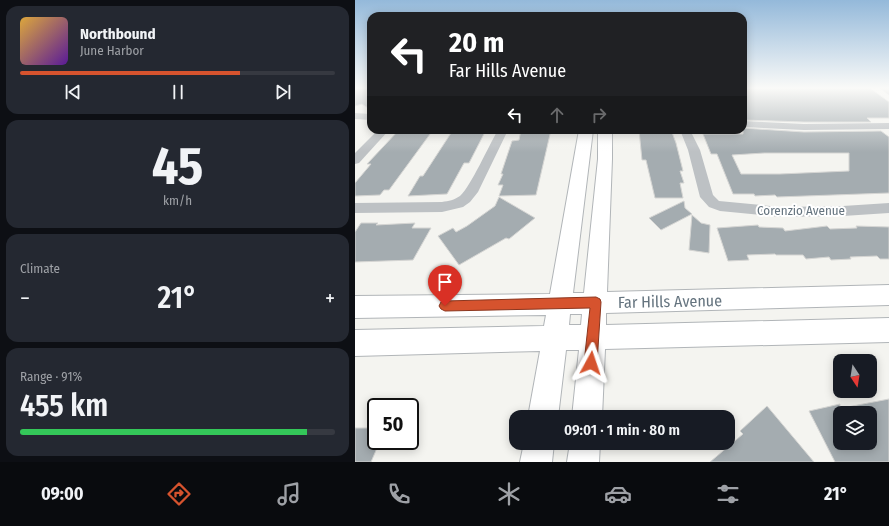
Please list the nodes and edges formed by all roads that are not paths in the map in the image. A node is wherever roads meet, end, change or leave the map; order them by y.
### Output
1 (355, 116) edge
2 (367, 117) edge
3 (747, 124) edge
4 (889, 126) edge
5 (380, 134) edge
6 (501, 134) edge
7 (585, 134) edge
8 (605, 134) edge
9 (687, 134) edge
10 (355, 160) edge
11 (355, 208) edge
12 (889, 208) edge
13 (889, 295) edge
14 (355, 307) edge
15 (594, 320) junction
16 (557, 321) junction
17 (889, 330) edge
18 (355, 343) edge
19 (544, 410) edge
20 (588, 410) edge
21 (538, 450) edge
22 (584, 450) edge
23 (536, 462) edge
24 (583, 462) edge

1 - 2 street
3 - 4 street
5 - 10 street
6 - 11 street
7 - 16 main road
8 - 15 main road
9 - 12 street, Corenzio Avenue
13 - 15 main road, Far Hills Avenue
14 - 16 main road, Far Hills Avenue
15 - 16 main road, Far Hills Avenue
15 - 16 main road, Far Hills Avenue
15 - 17 main road, Far Hills Avenue
15 - 20 main road
16 - 18 main road, Far Hills Avenue
16 - 19 main road
21 - 23 main road
22 - 24 main road

